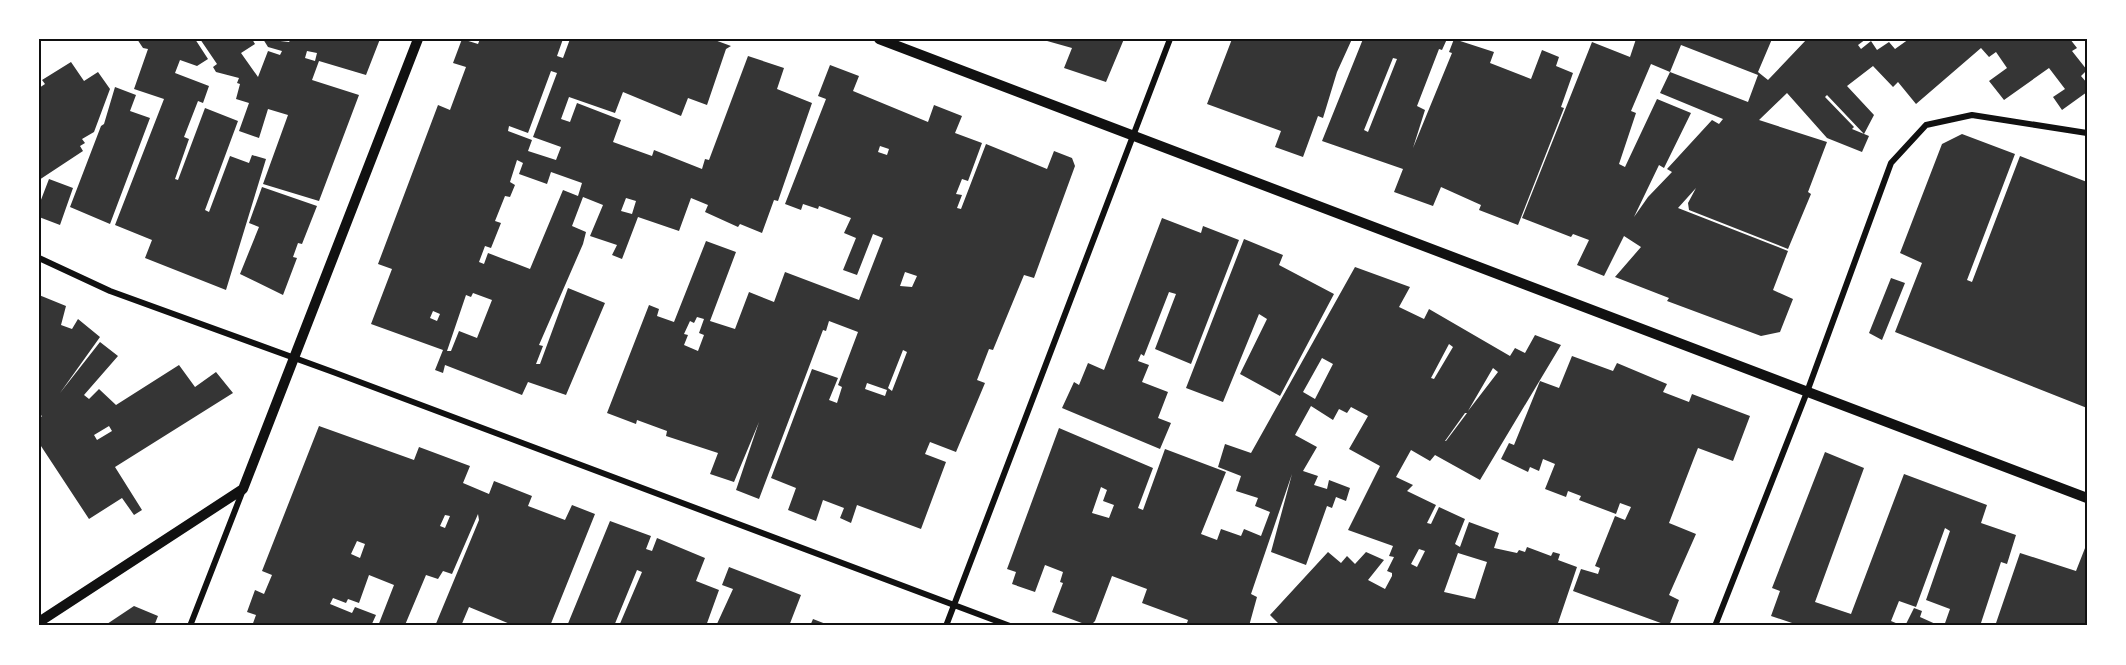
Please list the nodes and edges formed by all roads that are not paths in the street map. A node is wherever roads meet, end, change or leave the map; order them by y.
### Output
1 (418, 39) edge
2 (879, 39) edge
3 (1170, 39) edge
4 (2087, 133) edge
5 (1135, 136) junction
6 (39, 258) edge
7 (296, 358) junction
8 (1807, 392) junction
9 (243, 489) junction
10 (2087, 498) edge
11 (955, 604) junction
12 (39, 622) edge
13 (190, 626) edge
14 (946, 626) edge
15 (1010, 626) edge
16 (1715, 626) edge

1 - 7 street
2 - 5 street
3 - 5 street
4 - 8 street
5 - 8 street
5 - 11 street
6 - 7 street
7 - 9 street
7 - 11 street
8 - 10 street
8 - 16 street
9 - 12 street
9 - 13 street
11 - 14 street
11 - 15 street

